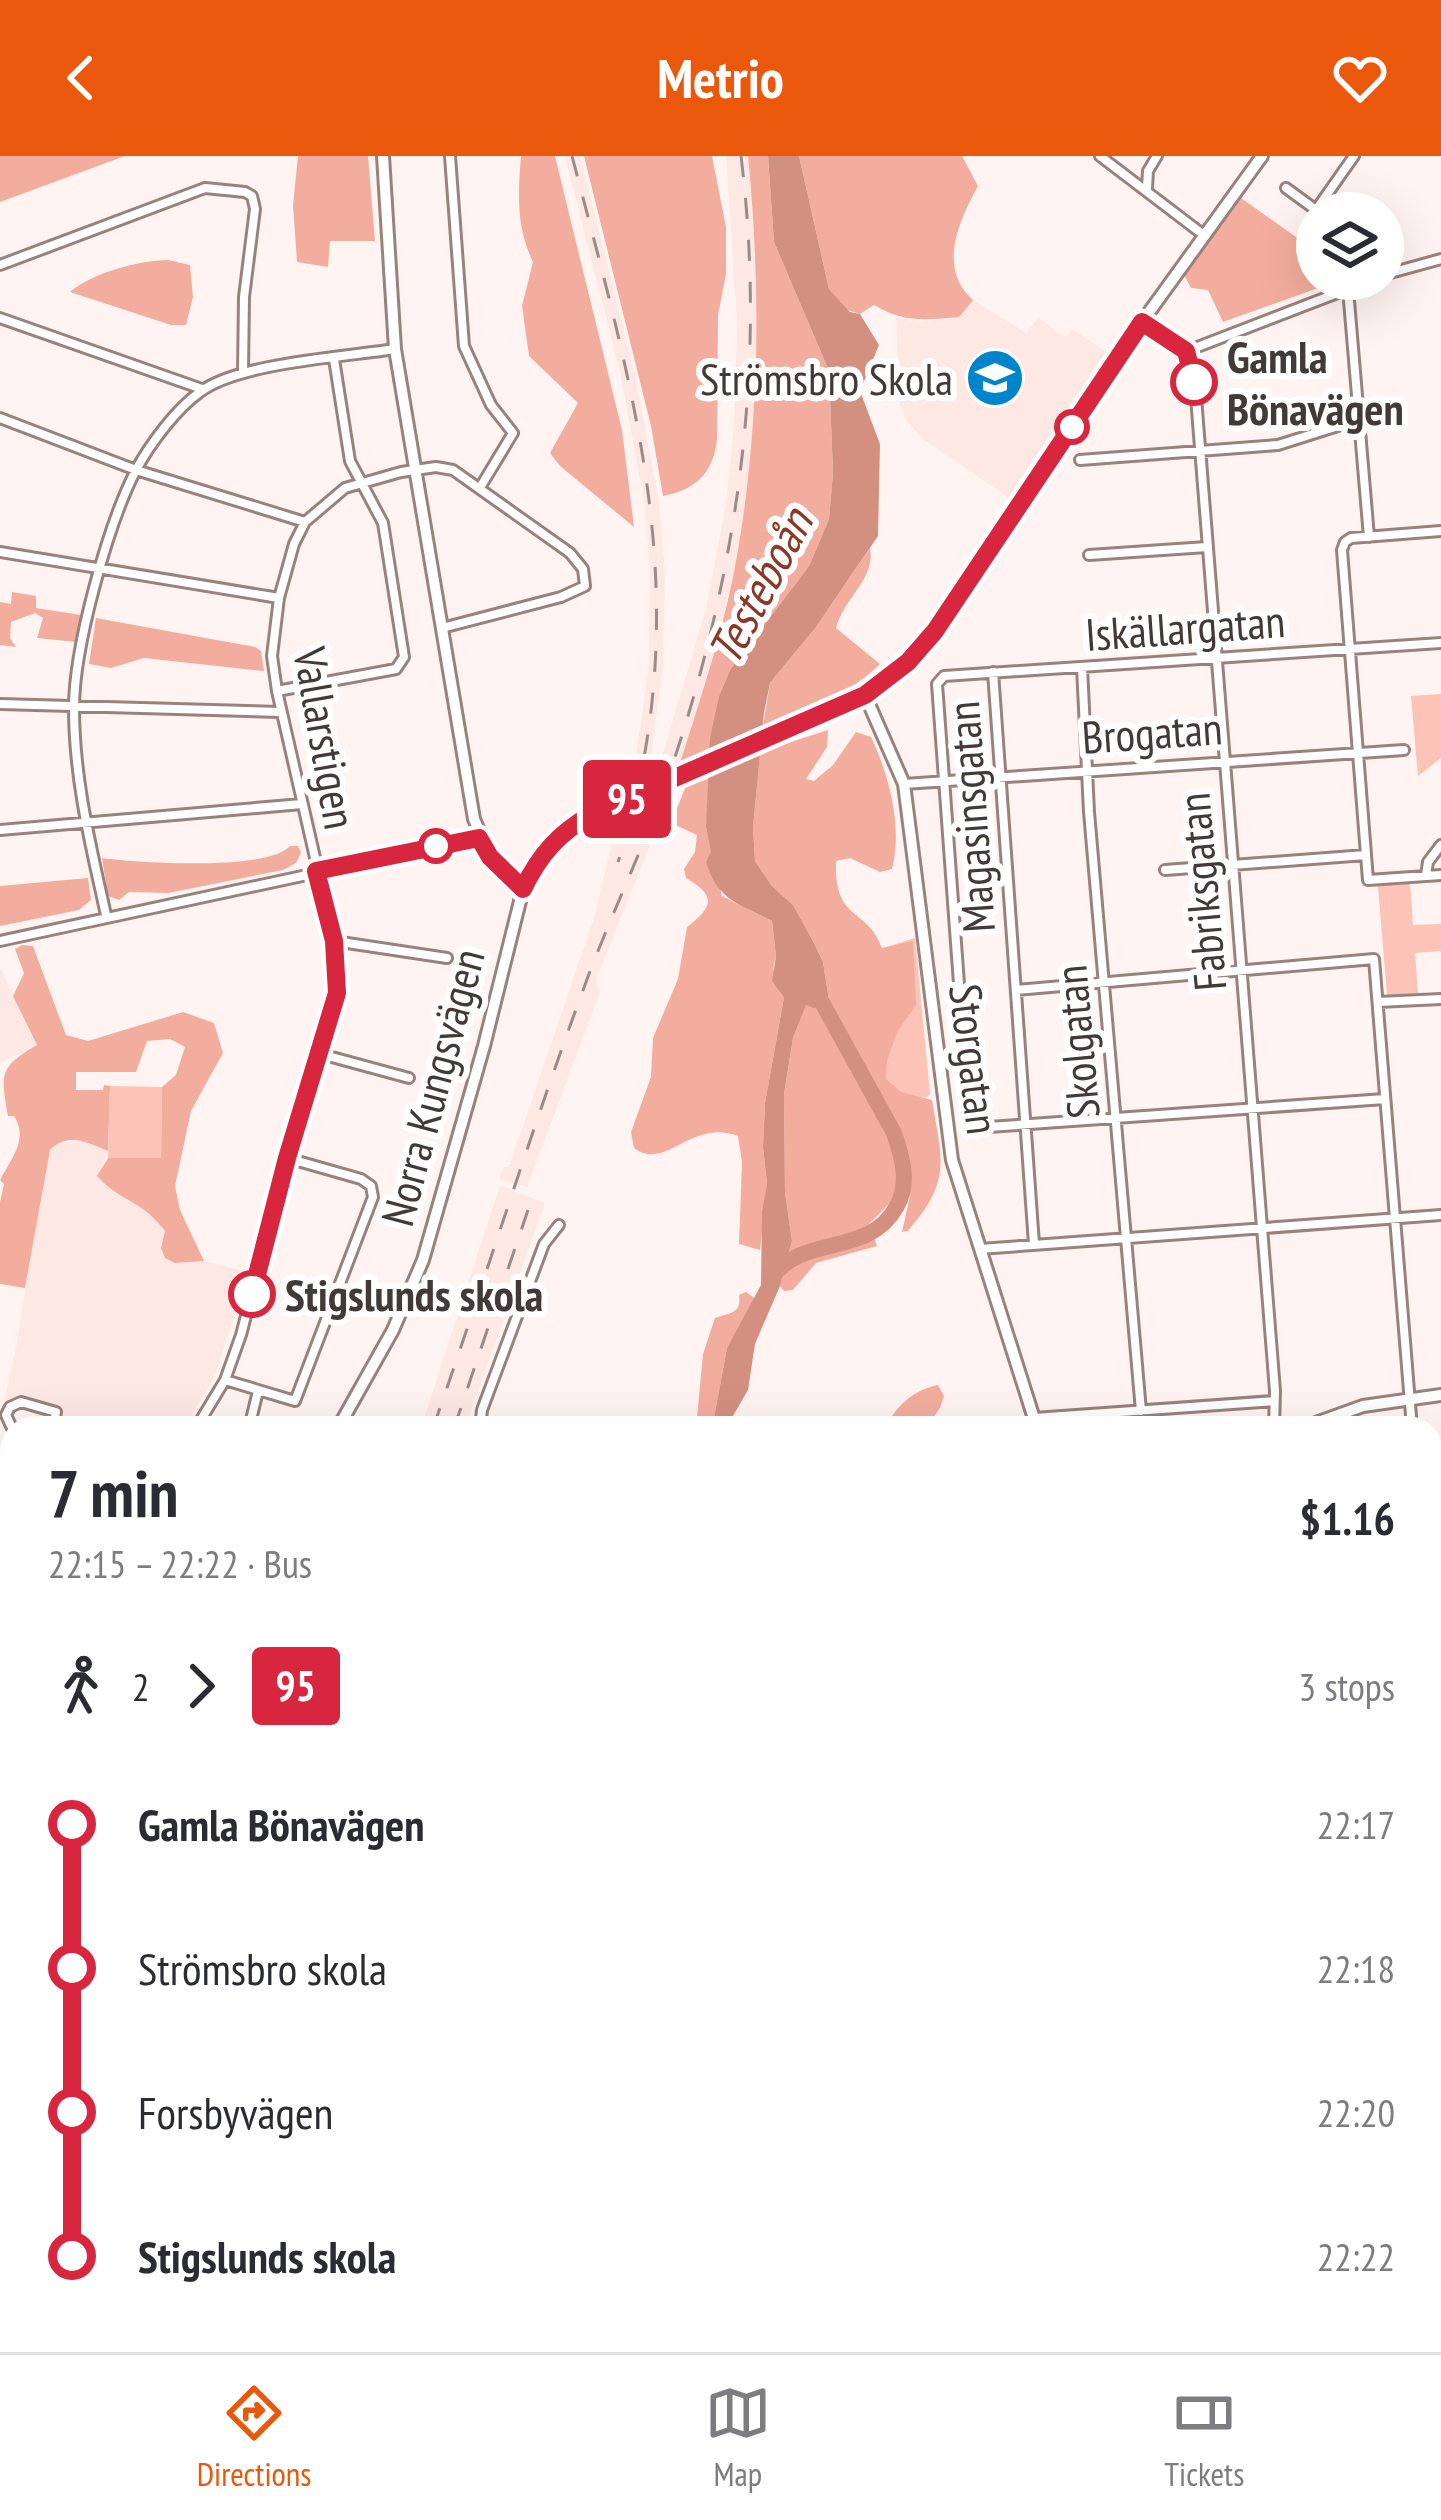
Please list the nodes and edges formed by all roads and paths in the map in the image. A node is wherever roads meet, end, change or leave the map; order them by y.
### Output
1 (383, 156) edge
2 (450, 156) edge
3 (1100, 156) edge
4 (1156, 156) edge
5 (1262, 156) edge
6 (1354, 156) edge
7 (1147, 188) junction
8 (1286, 188) dead end
9 (1330, 192) edge
10 (1296, 196) edge
11 (1205, 236) junction
12 (1441, 259) edge
13 (0, 266) edge
14 (1404, 269) edge
15 (1319, 300) edge
16 (1349, 300) edge
17 (0, 319) edge
18 (1142, 322) junction
19 (395, 349) junction
20 (1186, 351) junction
21 (334, 359) junction
22 (243, 372) junction
23 (202, 389) junction
24 (0, 418) edge
25 (1360, 419) junction
26 (1200, 451) junction
27 (1080, 460) dead end
28 (136, 470) junction
29 (414, 470) junction
30 (358, 482) junction
31 (481, 486) junction
32 (305, 522) junction
33 (1441, 531) edge
34 (1370, 537) junction
35 (1208, 547) junction
36 (0, 552) edge
37 (1089, 555) dead end
38 (102, 568) junction
39 (279, 598) junction
40 (442, 628) junction
41 (1441, 643) edge
42 (1350, 649) junction
43 (1216, 658) junction
44 (1082, 667) junction
45 (993, 672) junction
46 (277, 691) junction
47 (865, 695) junction
48 (0, 704) edge
49 (74, 706) junction
50 (281, 712) junction
51 (1404, 750) dead end
52 (1359, 752) junction
53 (1223, 760) junction
54 (1088, 769) junction
55 (1001, 775) junction
56 (944, 778) junction
57 (904, 784) junction
58 (302, 804) junction
59 (84, 821) junction
60 (0, 830) edge
61 (479, 838) junction
62 (1441, 845) edge
63 (1366, 855) junction
64 (1233, 865) junction
65 (1165, 870) dead end
66 (316, 871) junction
67 (1441, 874) edge
68 (1426, 875) junction
69 (523, 889) junction
70 (106, 916) junction
71 (0, 940) edge
72 (334, 941) junction
73 (447, 958) dead end
74 (1240, 970) junction
75 (1105, 982) junction
76 (1016, 989) junction
77 (1441, 998) edge
78 (1378, 1002) junction
79 (317, 1053) junction
80 (409, 1078) dead end
81 (1385, 1099) junction
82 (1252, 1109) junction
83 (1117, 1119) junction
84 (1026, 1127) junction
85 (287, 1158) junction
86 (1441, 1215) edge
87 (1395, 1218) junction
88 (559, 1226) dead end
89 (1262, 1226) junction
90 (1126, 1237) junction
91 (1034, 1244) junction
92 (979, 1249) junction
93 (225, 1380) junction
94 (258, 1391) junction
95 (1441, 1395) edge
96 (1409, 1397) junction
97 (1274, 1401) junction
98 (1142, 1411) junction
99 (6, 1416) edge
100 (55, 1416) edge
101 (203, 1416) edge
102 (252, 1416) edge
103 (345, 1416) edge
104 (481, 1416) edge
105 (1033, 1416) edge
106 (1097, 1416) edge
107 (1274, 1416) edge
108 (1330, 1416) edge
109 (1411, 1416) edge

1 - 19 street
2 - 31 street
3 - 7 street
4 - 7 street
5 - 11 street
6 - 9 street
7 - 11 street
8 - 10 street
11 - 18 street
12 - 14 street
13 - 22 street
15 - 20 street
16 - 25 street
17 - 23 street
18 - 20 street
18 - 47 street
19 - 21 street
19 - 29 street
20 - 26 street, Fabriksgatan
21 - 22 street
21 - 30 street
22 - 23 street
23 - 28 street
24 - 28 street
25 - 26 street
25 - 34 street
26 - 27 street
26 - 35 street, Fabriksgatan
28 - 32 street
28 - 38 street
29 - 30 street
29 - 31 street
29 - 40 street
30 - 32 street
30 - 46 street
31 - 40 street
32 - 39 street, Vallarstigen
33 - 34 street
34 - 42 street
35 - 37 street
35 - 43 street, Fabriksgatan
36 - 38 street
38 - 39 street
38 - 49 street
39 - 46 street, Vallarstigen
40 - 61 street
41 - 42 street, Iskällargatan
42 - 43 street, Iskällargatan
42 - 52 street
43 - 44 street, Iskällargatan
43 - 53 street, Fabriksgatan
44 - 45 street, Iskällargatan
44 - 54 street, Skolgatan
45 - 55 street, Magasinsgatan
45 - 56 street, Iskällargatan
46 - 50 street, Vallarstigen
47 - 57 street, Storgatan
47 - 69 street
48 - 49 street
49 - 50 street
49 - 59 street
50 - 58 street, Vallarstigen
51 - 52 street, Brogatan
52 - 53 street, Brogatan
52 - 63 street
53 - 54 street, Brogatan
53 - 64 street, Fabriksgatan
54 - 55 street, Brogatan
54 - 75 street, Skolgatan
55 - 56 street, Brogatan
55 - 76 street, Magasinsgatan
56 - 57 street, Brogatan
56 - 84 street, Magasinsgatan
57 - 92 street, Storgatan
58 - 59 street
58 - 66 street, Vallarstigen
59 - 60 street
59 - 70 street
61 - 66 street
61 - 69 street
62 - 68 street
63 - 64 street
63 - 68 street
64 - 65 street
64 - 74 street, Fabriksgatan
66 - 70 street
66 - 72 street, Vallarstigen
67 - 68 street
69 - 103 street, Norra Kungsvägen
70 - 71 street
72 - 73 street
72 - 79 street, Vallarstigen
74 - 75 street
74 - 78 street
74 - 82 street, Fabriksgatan
75 - 76 street
75 - 83 street, Skolgatan
76 - 84 street, Magasinsgatan
77 - 78 street
78 - 81 street
79 - 80 street
79 - 85 street, Vallarstigen
81 - 82 street
81 - 87 street
82 - 83 street
82 - 89 street, Fabriksgatan
83 - 84 street
83 - 90 street, Skolgatan
84 - 91 street, Magasinsgatan
85 - 93 street, Vallarstigen
85 - 94 street
86 - 87 street
87 - 89 street
87 - 96 street
88 - 104 street
89 - 90 street
89 - 97 street, Fabriksgatan
90 - 91 street
90 - 98 street, Skolgatan
91 - 92 street
92 - 105 street, Storgatan
93 - 94 street
93 - 101 street, Vallarstigen
94 - 102 street
95 - 96 street
96 - 108 street
96 - 109 street
97 - 98 street
97 - 107 street, Fabriksgatan
98 - 106 street
99 - 100 street

